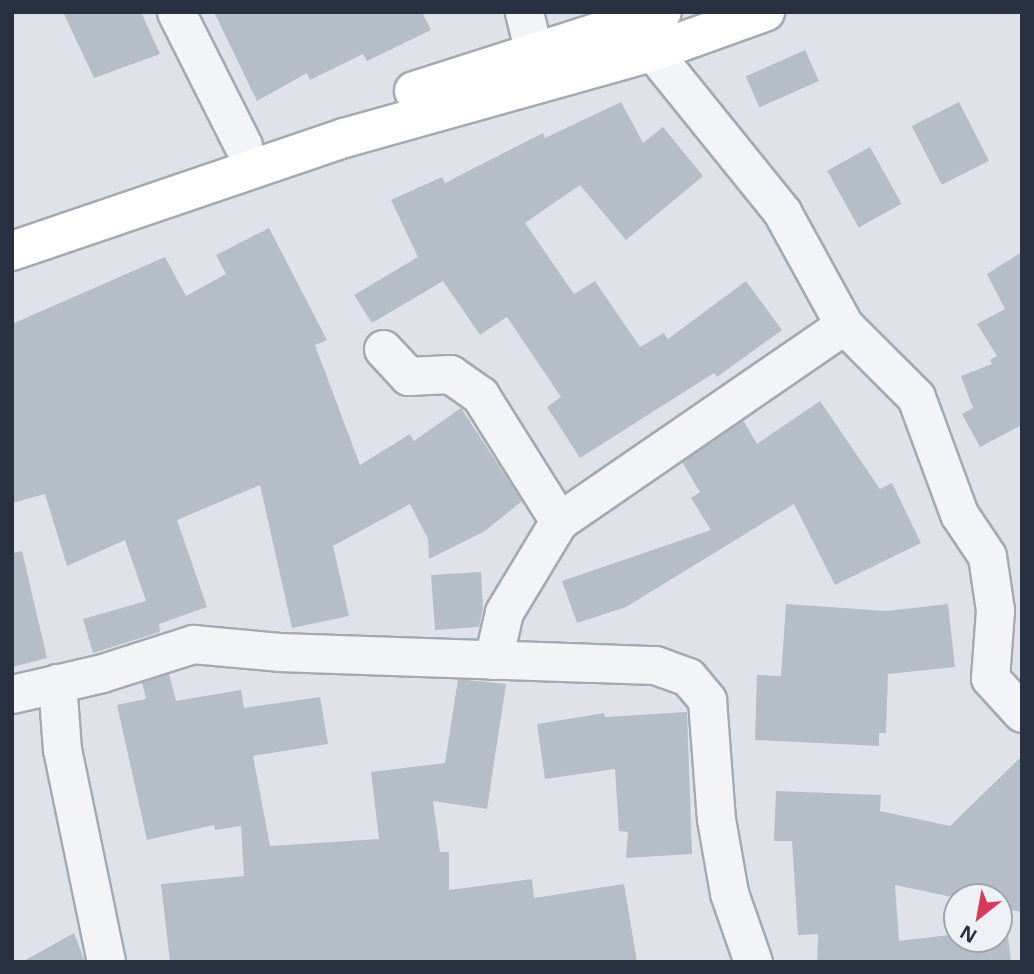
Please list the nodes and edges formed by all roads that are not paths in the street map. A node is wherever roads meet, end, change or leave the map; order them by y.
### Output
1 (176, 12) edge
2 (524, 12) edge
3 (662, 12) edge
4 (765, 12) edge
5 (653, 52) junction
6 (534, 53) junction
7 (243, 145) junction
8 (12, 224) edge
9 (12, 251) edge
10 (844, 325) junction
11 (383, 349) dead end
12 (559, 521) junction
13 (494, 660) junction
14 (57, 683) junction
15 (12, 694) edge
16 (1022, 713) edge
17 (106, 962) edge
18 (753, 962) edge

1 - 7 street
2 - 6 street
3 - 6 main road
4 - 5 main road
5 - 9 main road
5 - 10 street
6 - 7 main road
7 - 8 main road
10 - 12 street
10 - 16 street
11 - 12 street
12 - 13 street
13 - 14 street
13 - 18 street
14 - 15 street
14 - 17 street

